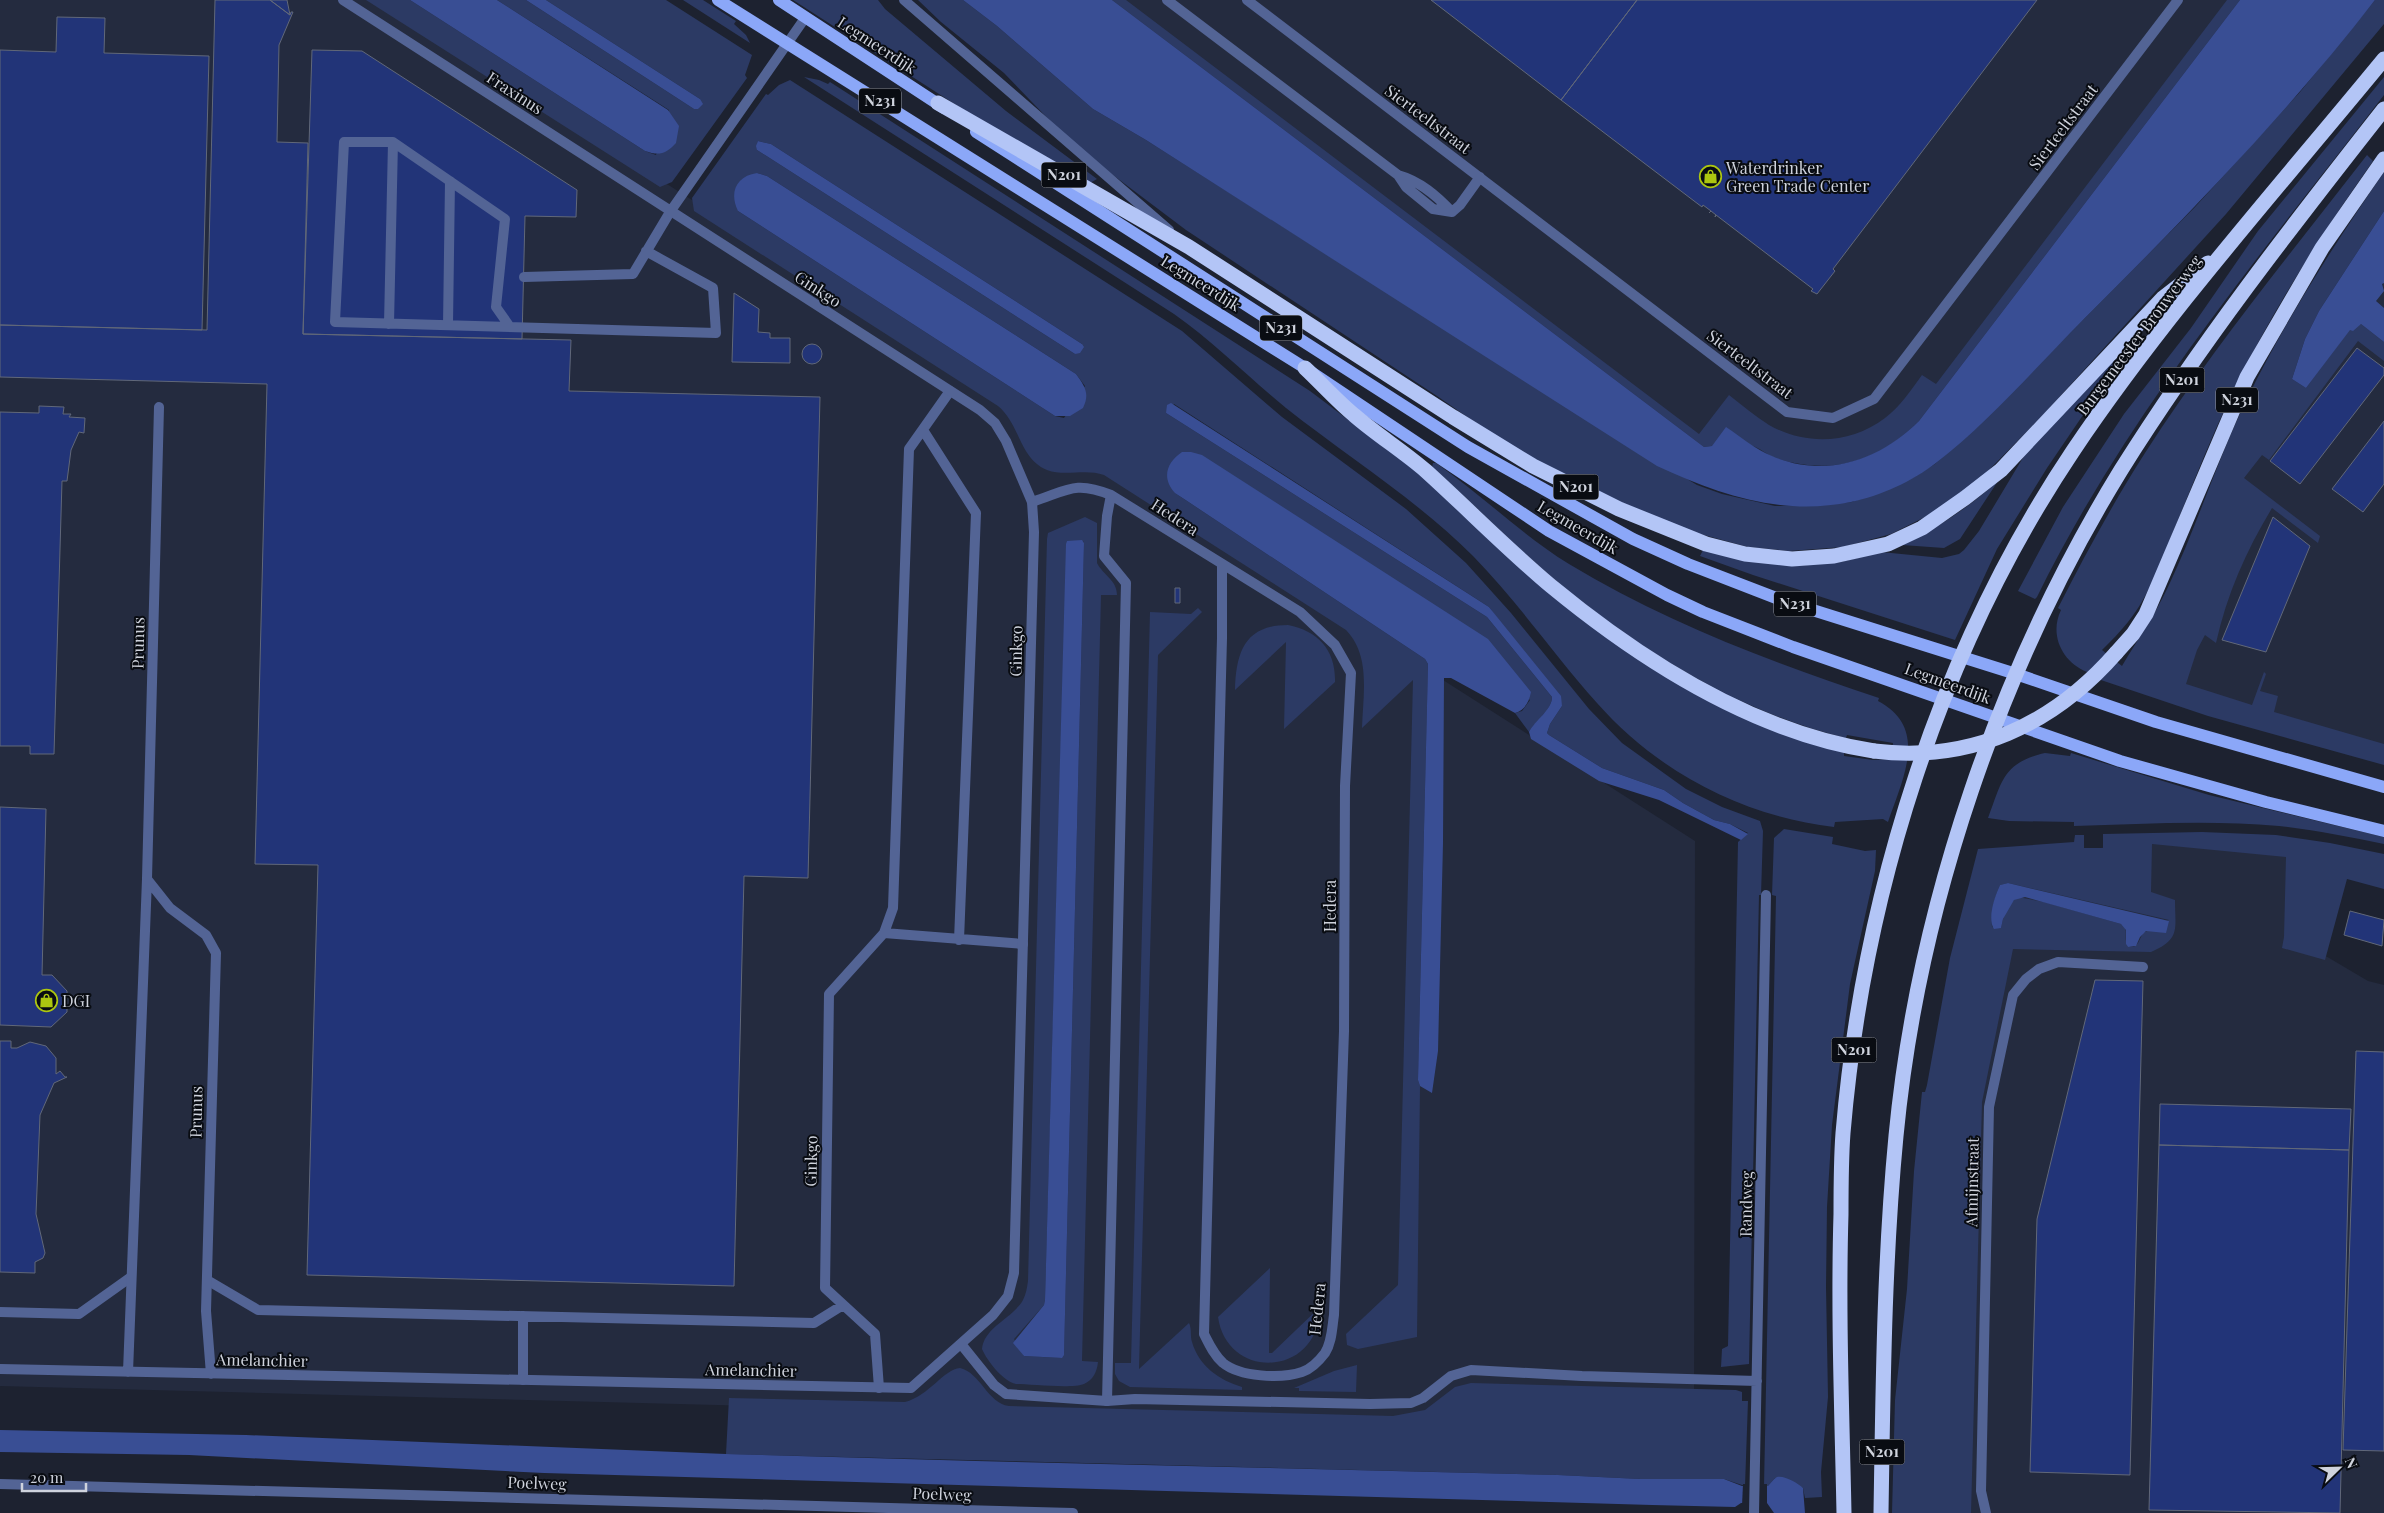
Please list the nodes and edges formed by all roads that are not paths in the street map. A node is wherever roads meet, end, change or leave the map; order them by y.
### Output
1 (342, 0) edge
2 (718, 0) edge
3 (779, 0) edge
4 (904, 0) edge
5 (1167, 0) edge
6 (1247, 0) edge
7 (2178, 0) edge
8 (805, 18) junction
9 (788, 44) junction
10 (2384, 59) edge
11 (938, 104) junction
12 (2384, 109) edge
13 (393, 142) junction
14 (2384, 159) edge
15 (1480, 177) junction
16 (450, 181) junction
17 (670, 212) junction
18 (1189, 247) junction
19 (2229, 248) junction
20 (646, 250) junction
21 (524, 277) dead end
22 (389, 324) junction
23 (448, 326) junction
24 (510, 328) junction
25 (1305, 368) junction
26 (950, 391) junction
27 (159, 407) dead end
28 (923, 430) junction
29 (1111, 495) junction
30 (1032, 502) junction
31 (1222, 566) junction
32 (1961, 657) junction
33 (2016, 674) junction
34 (1943, 700) junction
35 (1998, 718) junction
36 (2384, 787) edge
37 (2384, 831) edge
38 (147, 879) junction
39 (1766, 896) dead end
40 (884, 933) junction
41 (959, 940) junction
42 (1023, 944) junction
43 (2143, 967) dead end
44 (132, 1277) junction
45 (207, 1280) junction
46 (843, 1304) junction
47 (0, 1312) edge
48 (523, 1316) junction
49 (961, 1344) junction
50 (0, 1369) edge
51 (128, 1372) junction
52 (211, 1374) junction
53 (523, 1380) junction
54 (1757, 1381) junction
55 (879, 1388) junction
56 (1107, 1401) junction
57 (0, 1484) edge
58 (1073, 1513) edge
59 (1754, 1513) edge
60 (1844, 1513) edge
61 (1881, 1513) edge
62 (1986, 1513) edge

1 - 17 street, Fraxinus
2 - 9 main road, Legmeerdijk / N231
3 - 8 main road, Legmeerdijk / N231
4 - 18 street
5 - 15 street
6 - 15 street, Sierteeltstraat
7 - 15 street, Sierteeltstraat
8 - 9 street
8 - 11 main road, Legmeerdijk / N231
9 - 17 street
9 - 25 main road, Legmeerdijk / N231
10 - 19 highway, Burgemeester Brouwerweg / N201
11 - 18 highway, N201
11 - 32 main road, Legmeerdijk / N231
12 - 33 highway, N201
13 - 16 street
13 - 22 street
13 - 22 street
14 - 25 highway, N231, bridge
16 - 23 street
16 - 24 street
17 - 20 street
17 - 26 street, Ginkgo
18 - 19 highway, N201
19 - 32 highway, Burgemeester Brouwerweg / N201
20 - 21 street
20 - 24 street
22 - 23 street
23 - 24 street
25 - 34 main road, Legmeerdijk / N231
26 - 28 street, Ginkgo
26 - 30 street, Ginkgo
27 - 38 street, Prunus
28 - 40 street, Ginkgo
28 - 41 street
29 - 30 street, Hedera
29 - 31 street, Hedera
29 - 56 street
30 - 42 street, Ginkgo
31 - 31 street, Hedera
32 - 33 main road, Legmeerdijk / N231
32 - 34 highway, N201
33 - 35 highway, N201
33 - 36 main road, Legmeerdijk / N231
34 - 35 main road, Legmeerdijk / N231
34 - 60 highway, N201
35 - 37 main road, Legmeerdijk / N231
35 - 61 highway, N201
38 - 44 street, Prunus
38 - 45 street, Prunus
39 - 54 street, Randweg
40 - 41 street
40 - 46 street, Ginkgo
41 - 42 street
42 - 49 street, Ginkgo
43 - 62 street, Afmijnstraat
44 - 47 street
44 - 51 street, Prunus
45 - 48 street
45 - 52 street, Prunus
46 - 48 street
46 - 55 street, Ginkgo
48 - 53 street
49 - 55 street, Amelanchier
49 - 56 street
50 - 51 street, Amelanchier
51 - 52 street, Amelanchier
52 - 53 street, Amelanchier
53 - 55 street, Amelanchier
54 - 56 street
54 - 59 street, Randweg
57 - 58 street, Poelweg

